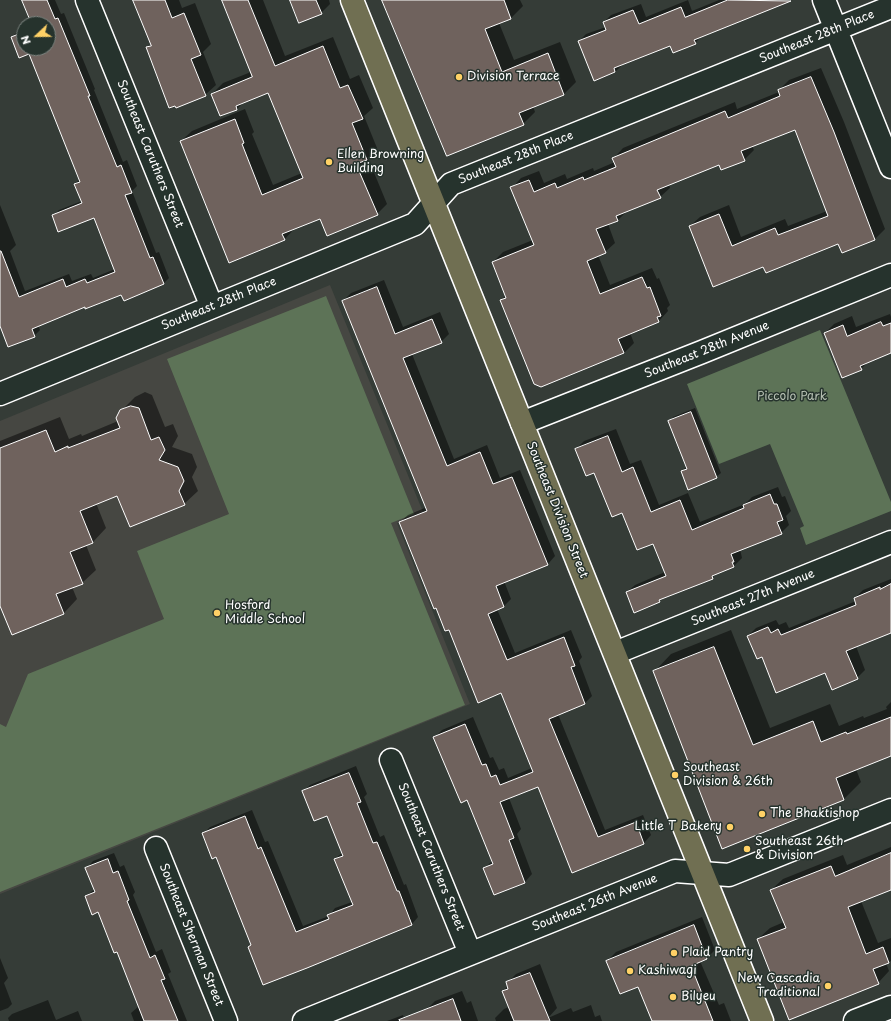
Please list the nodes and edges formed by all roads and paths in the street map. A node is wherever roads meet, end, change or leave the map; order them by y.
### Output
1 (87, 0) edge
2 (352, 0) edge
3 (824, 0) edge
4 (891, 7) edge
5 (836, 29) junction
6 (891, 167) edge
7 (434, 203) junction
8 (891, 275) edge
9 (212, 307) junction
10 (0, 394) edge
11 (522, 423) junction
12 (891, 542) edge
13 (615, 653) junction
14 (391, 760) dead end
15 (891, 810) edge
16 (156, 848) dead end
17 (703, 873) junction
18 (470, 953) junction
19 (891, 1007) edge
20 (226, 1021) edge
21 (304, 1021) edge
22 (762, 1021) edge
23 (855, 1021) edge

1 - 9 street, Southeast Caruthers Street
2 - 7 main road, Southeast Division Street
3 - 5 street
4 - 5 street, Southeast 28th Place
5 - 6 street
5 - 7 street, Southeast 28th Place
7 - 9 street, Southeast 28th Place
7 - 11 main road, Southeast Division Street
8 - 11 street, Southeast 28th Avenue
9 - 10 street, Southeast 28th Place
11 - 13 main road, Southeast Division Street
12 - 13 street, Southeast 27th Avenue
13 - 17 main road, Southeast Division Street
14 - 18 street, Southeast Caruthers Street
15 - 17 street, Southeast 26th Avenue
16 - 20 street, Southeast Sherman Street
17 - 18 street, Southeast 26th Avenue
17 - 22 main road, Southeast Division Street
18 - 21 street, Southeast 26th Avenue
19 - 23 street

